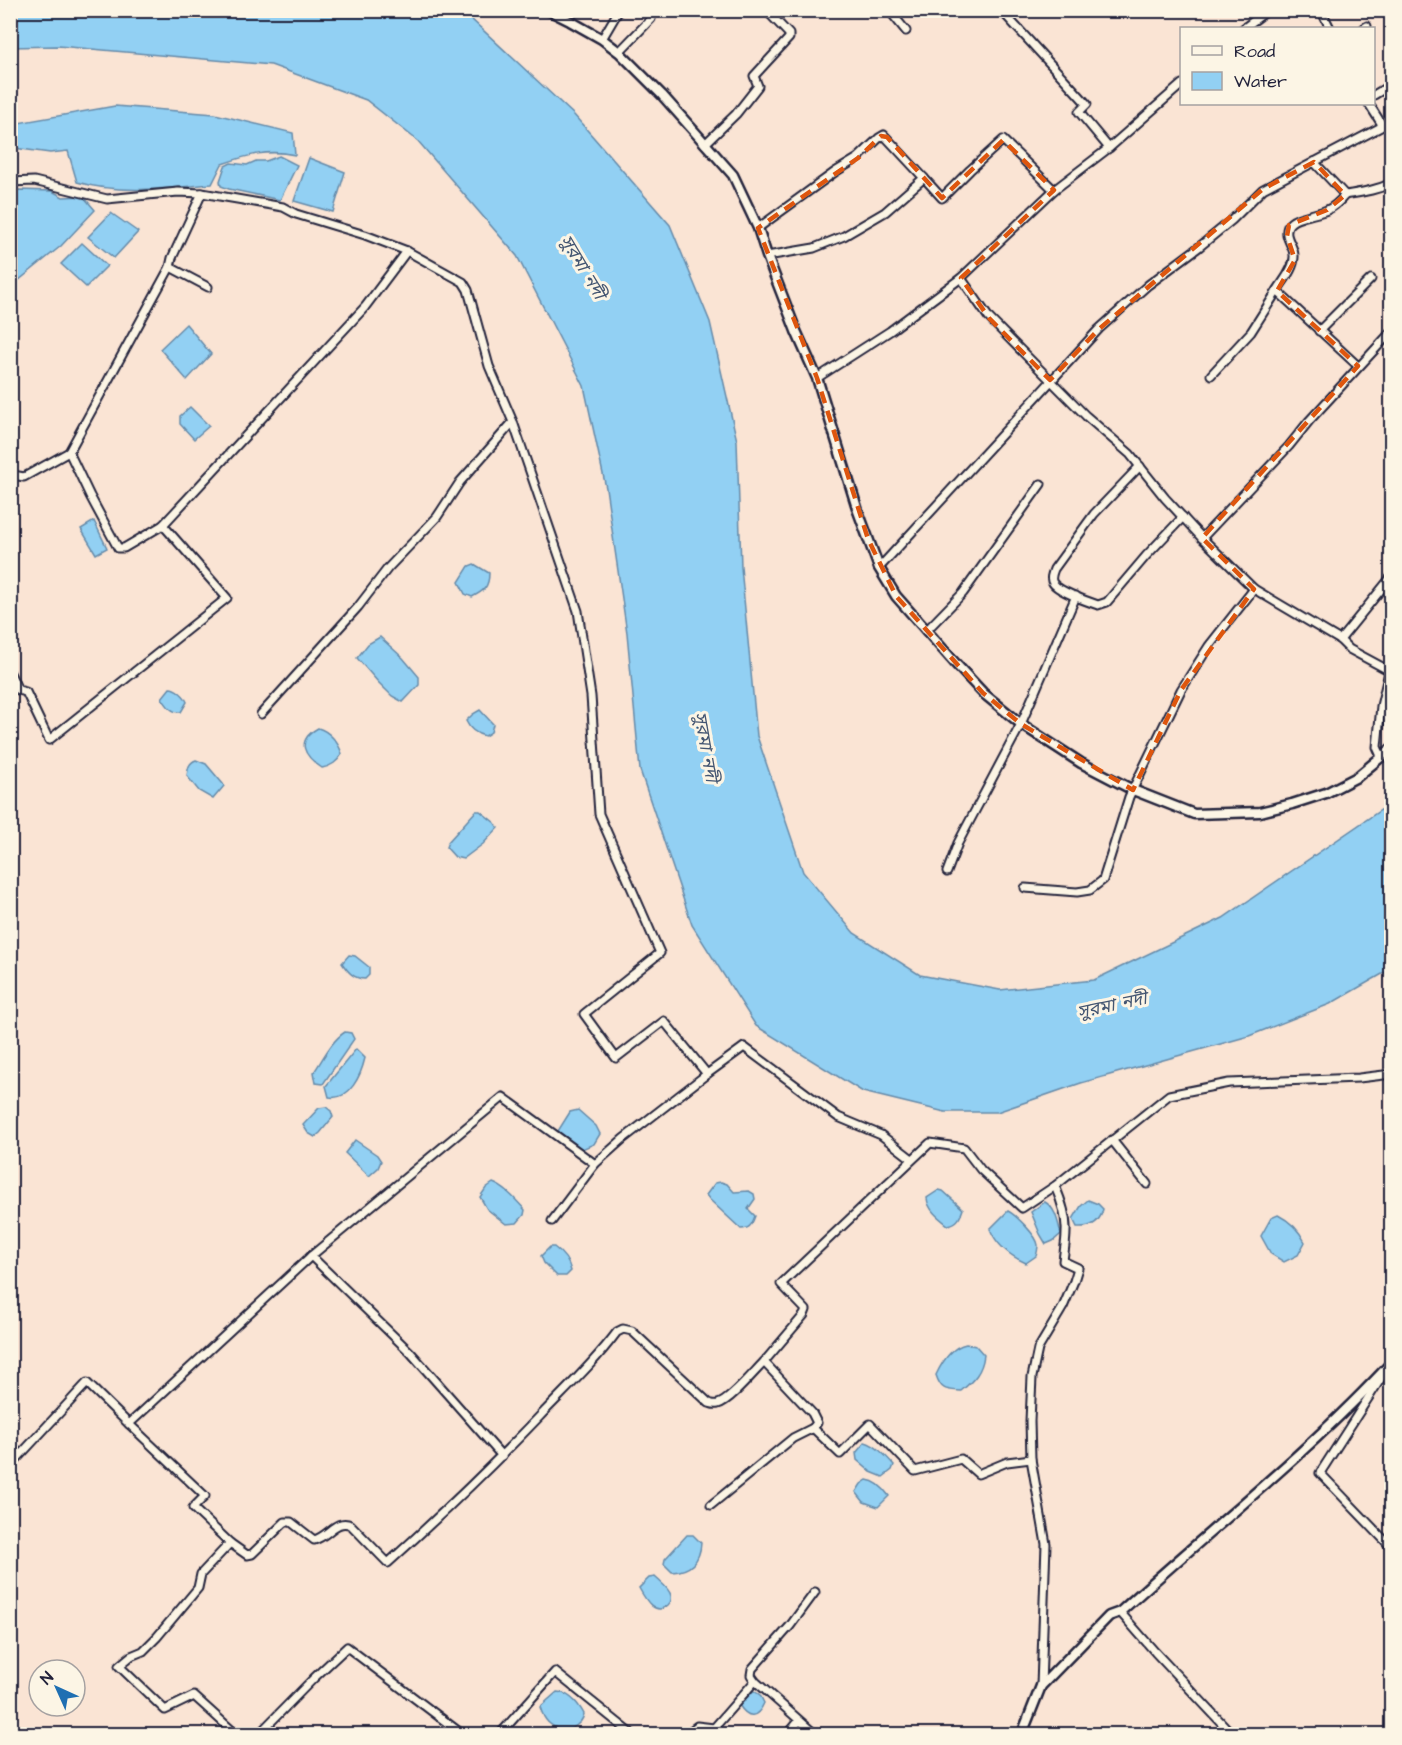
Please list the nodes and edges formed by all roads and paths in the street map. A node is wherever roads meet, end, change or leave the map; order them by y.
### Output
1 (548, 10) edge
2 (619, 10) edge
3 (766, 10) edge
4 (888, 10) edge
5 (1001, 10) edge
6 (1268, 10) edge
7 (1323, 12) edge
8 (651, 19) dead end
9 (1245, 27) edge
10 (1330, 27) edge
11 (906, 31) dead end
12 (602, 39) junction
13 (619, 52) junction
14 (1392, 84) edge
15 (1180, 86) edge
16 (1375, 94) edge
17 (1370, 105) edge
18 (705, 144) junction
19 (1109, 148) junction
20 (1314, 162) junction
21 (924, 178) junction
22 (10, 183) edge
23 (1392, 183) edge
24 (1054, 190) junction
25 (201, 193) junction
26 (1344, 195) junction
27 (758, 228) junction
28 (407, 251) junction
29 (767, 256) junction
30 (170, 267) junction
31 (961, 278) junction
32 (1371, 279) dead end
33 (208, 287) dead end
34 (1277, 291) junction
35 (1319, 331) junction
36 (1392, 331) edge
37 (1358, 366) junction
38 (1211, 375) dead end
39 (817, 378) junction
40 (1050, 380) junction
41 (513, 422) junction
42 (69, 452) junction
43 (1140, 466) junction
44 (10, 470) edge
45 (1041, 484) dead end
46 (1183, 517) junction
47 (163, 525) junction
48 (1202, 538) junction
49 (879, 568) junction
50 (1392, 576) edge
51 (1254, 589) junction
52 (1076, 596) junction
53 (926, 631) junction
54 (1340, 640) junction
55 (10, 673) edge
56 (261, 714) dead end
57 (1021, 724) junction
58 (1392, 748) edge
59 (1382, 756) junction
60 (1133, 790) junction
61 (947, 872) dead end
62 (1024, 888) dead end
63 (707, 1074) junction
64 (1392, 1074) edge
65 (1112, 1140) junction
66 (912, 1159) junction
67 (595, 1164) junction
68 (1147, 1184) dead end
69 (1055, 1186) junction
70 (552, 1221) dead end
71 (311, 1256) junction
72 (764, 1362) junction
73 (1391, 1364) edge
74 (129, 1424) junction
75 (813, 1428) junction
76 (501, 1456) junction
77 (1031, 1459) junction
78 (10, 1466) edge
79 (711, 1504) dead end
80 (230, 1543) junction
81 (1392, 1548) edge
82 (815, 1592) dead end
83 (1120, 1612) junction
84 (755, 1681) junction
85 (1041, 1686) junction
86 (799, 1721) junction
87 (236, 1734) edge
88 (259, 1734) edge
89 (462, 1734) edge
90 (500, 1734) edge
91 (632, 1734) edge
92 (687, 1734) edge
93 (788, 1734) edge
94 (815, 1734) edge
95 (1022, 1734) edge
96 (1232, 1734) edge

1 - 12 street
2 - 12 street
3 - 18 street
4 - 11 street
5 - 19 street
6 - 9 street
7 - 10 street
8 - 13 street
12 - 13 street
13 - 18 street
14 - 16 street
15 - 19 street
17 - 20 street
18 - 27 street
19 - 24 street
20 - 26 street
20 - 40 street
21 - 24 street
21 - 27 street
21 - 29 street
22 - 25 street
23 - 26 street
24 - 31 street
25 - 28 street
25 - 30 street
26 - 34 street
27 - 29 street
28 - 41 street
28 - 47 street
29 - 39 street
30 - 33 street
30 - 42 street
31 - 39 street
31 - 40 street
32 - 35 street
34 - 35 street
34 - 38 street
35 - 37 street
36 - 37 street
37 - 48 street
39 - 49 street
40 - 43 street
40 - 49 street
41 - 56 street
41 - 63 street
42 - 44 street
42 - 47 street
43 - 46 street
43 - 52 street
45 - 53 street
46 - 48 street
46 - 52 street
47 - 55 street
48 - 51 street
49 - 53 street
50 - 54 street
51 - 54 street
51 - 60 street
52 - 57 street
53 - 57 street
54 - 59 street
57 - 60 street
57 - 61 street
58 - 59 street
59 - 60 street
60 - 62 street
63 - 66 street
63 - 67 street
64 - 65 street
65 - 68 street
65 - 69 street
66 - 69 street
66 - 72 street
67 - 70 street
67 - 71 street
69 - 77 street
71 - 74 street
71 - 76 street
72 - 75 street
72 - 76 street
73 - 81 street
73 - 83 street
74 - 78 street
74 - 80 street
75 - 77 street
75 - 79 street
76 - 80 street
77 - 85 street
80 - 87 street
82 - 84 street
83 - 85 street
83 - 96 street
84 - 86 street
84 - 92 street
85 - 95 street
86 - 93 street
86 - 94 street
88 - 89 street
90 - 91 street

